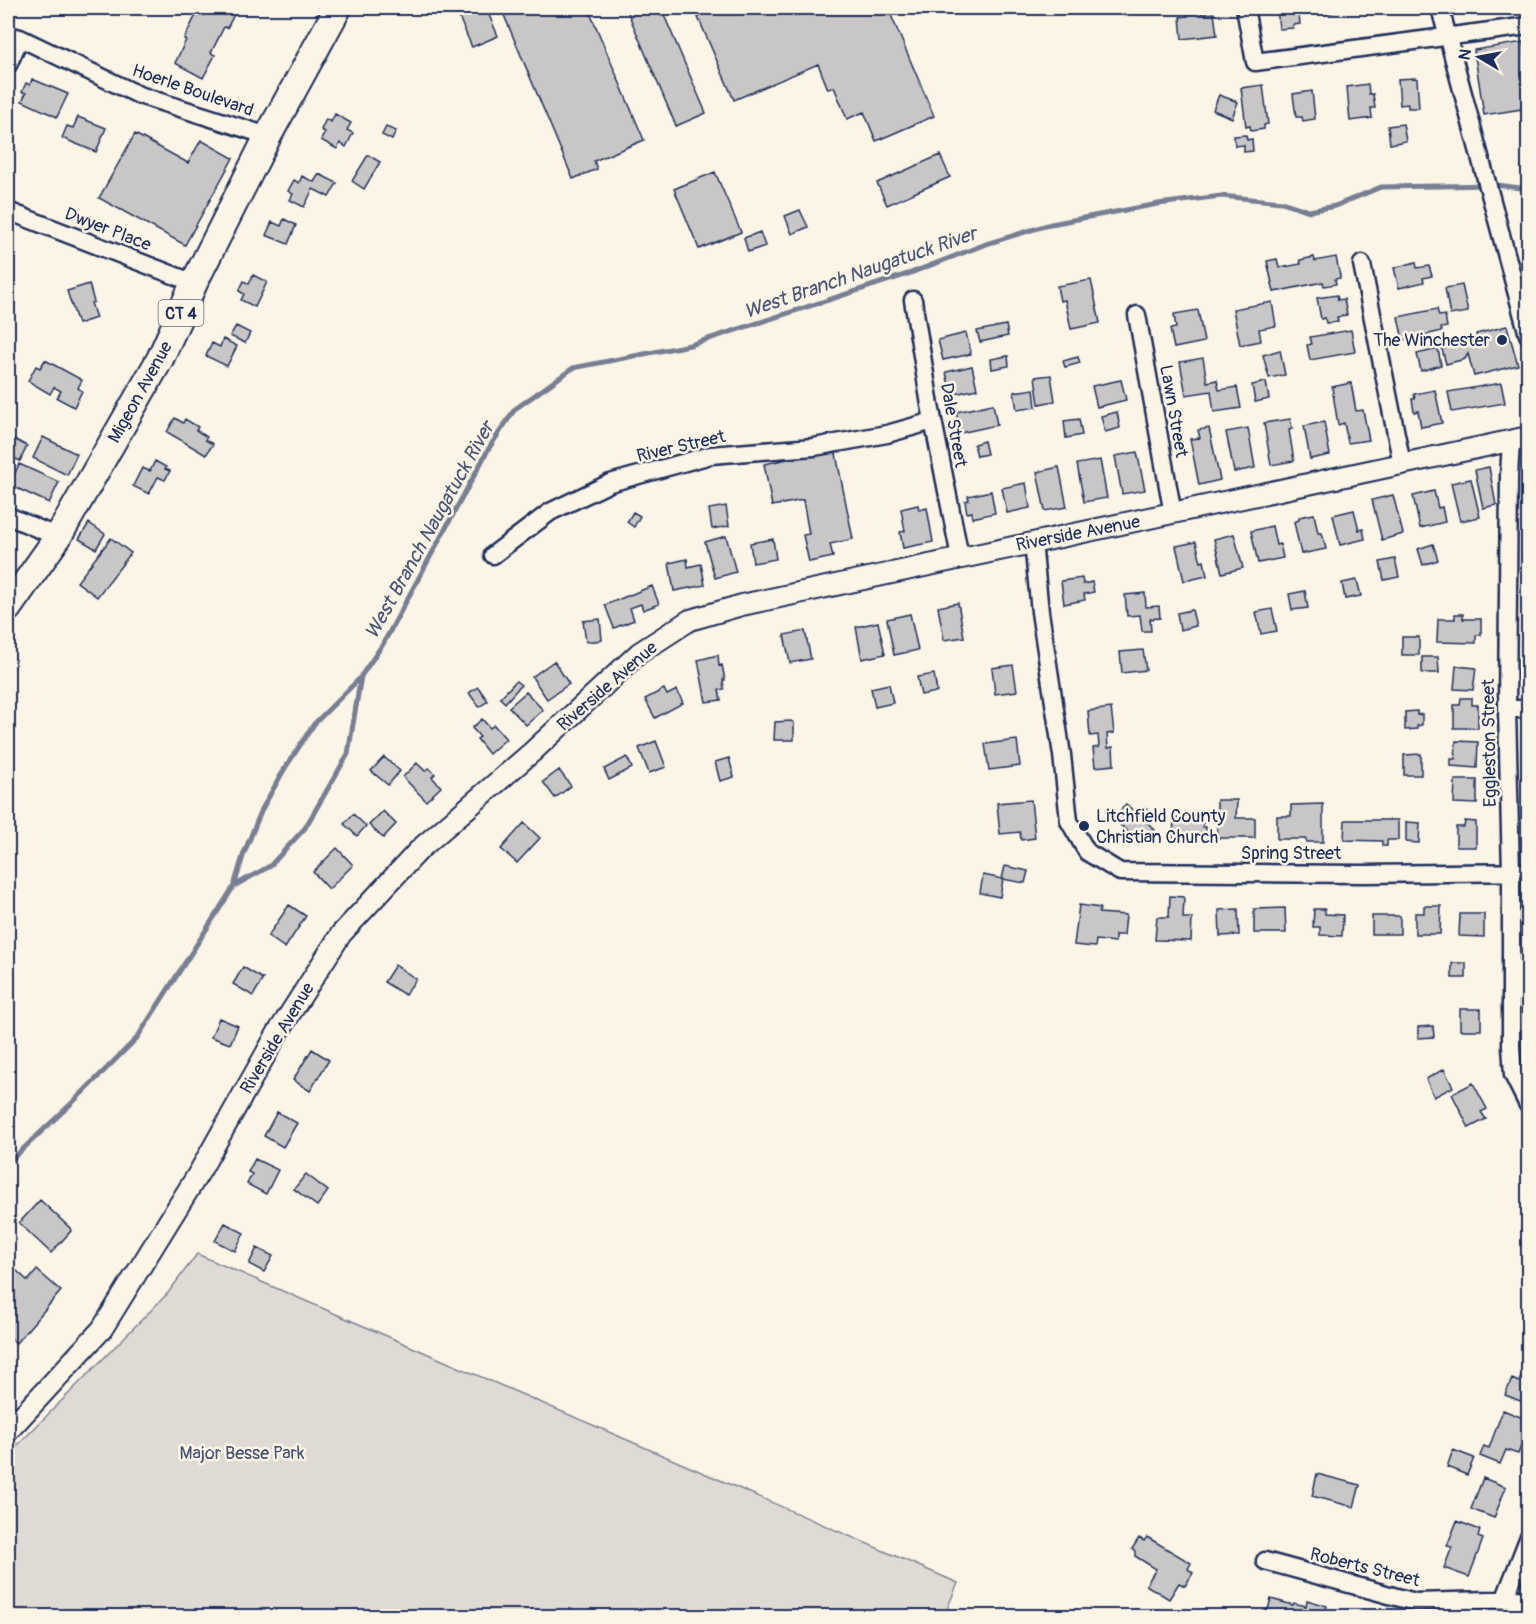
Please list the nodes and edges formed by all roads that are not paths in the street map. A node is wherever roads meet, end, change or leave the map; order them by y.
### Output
1 (338, 8) edge
2 (1245, 8) edge
3 (1440, 8) edge
4 (1528, 26) edge
5 (14, 36) edge
6 (1448, 36) junction
7 (8, 65) edge
8 (268, 136) junction
9 (8, 211) edge
10 (1362, 264) dead end
11 (194, 283) junction
12 (913, 300) dead end
13 (1137, 315) dead end
14 (1528, 336) edge
15 (933, 421) junction
16 (1520, 439) edge
17 (1402, 464) junction
18 (1173, 514) junction
19 (8, 516) edge
20 (58, 537) junction
21 (1033, 542) junction
22 (493, 555) dead end
23 (960, 557) junction
24 (8, 608) edge
25 (1507, 709) junction
26 (1528, 709) edge
27 (1528, 872) edge
28 (1511, 873) junction
29 (1528, 1105) edge
30 (8, 1431) edge
31 (1528, 1539) edge
32 (1265, 1561) dead end
33 (1505, 1598) junction
34 (1528, 1599) edge

1 - 8 main road, Migeon Avenue / CT 4
2 - 6 street
3 - 6 street
4 - 6 street
5 - 7 street
5 - 8 street, Hoerle Boulevard
6 - 14 street
8 - 11 main road, Migeon Avenue / CT 4
9 - 11 street, Dwyer Place
10 - 17 street
11 - 20 main road, Migeon Avenue / CT 4
12 - 15 street, Dale Street
13 - 18 street, Lawn Street
15 - 22 street, River Street
15 - 23 street, Dale Street
16 - 17 street, Riverside Avenue
16 - 25 street, Eggleston Street
17 - 18 street, Riverside Avenue
18 - 21 street, Riverside Avenue
19 - 20 street
20 - 24 main road, Migeon Avenue / CT 4
21 - 23 street, Riverside Avenue
21 - 28 street, Spring Street
23 - 30 street, Riverside Avenue
25 - 26 street
25 - 28 street, Eggleston Street
27 - 28 street, Spring Street
28 - 29 street, Eggleston Street
31 - 33 street
32 - 33 street, Roberts Street
33 - 34 street, Roberts Street

